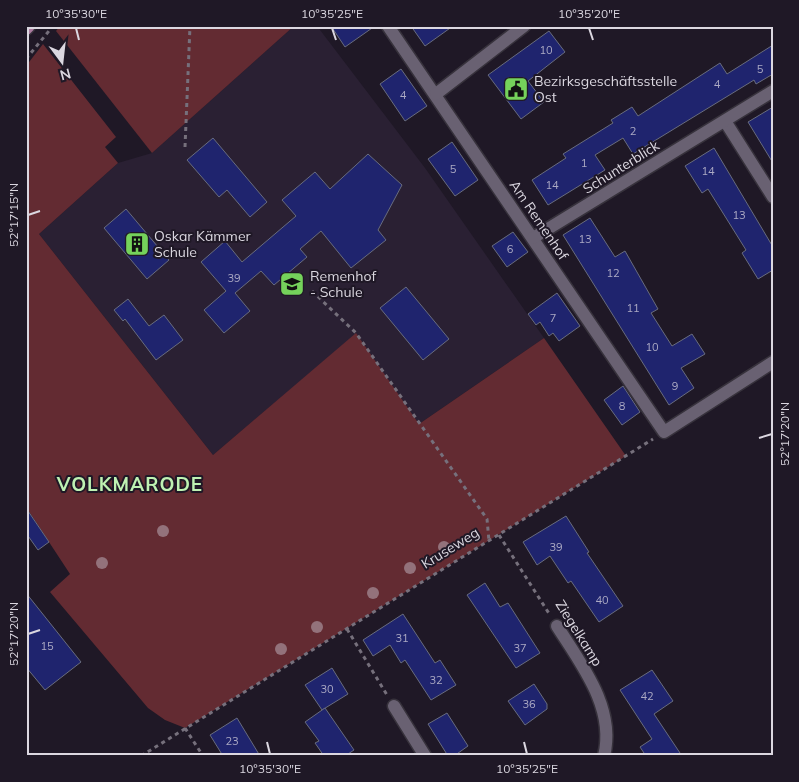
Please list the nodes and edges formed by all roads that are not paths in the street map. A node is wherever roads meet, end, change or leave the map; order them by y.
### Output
1 (29, 26) edge
2 (388, 26) edge
3 (524, 26) edge
4 (26, 29) edge
5 (773, 91) edge
6 (436, 94) junction
7 (725, 121) junction
8 (773, 197) edge
9 (533, 238) junction
10 (773, 362) edge
11 (557, 626) road end
12 (394, 706) road end
13 (425, 756) edge
14 (604, 756) edge

1 - 4 main road
2 - 6 street, Am Remenhof
3 - 6 street
5 - 7 street, Schunterblick
6 - 9 street, Am Remenhof
7 - 8 street
7 - 9 street, Schunterblick
9 - 10 street, Am Remenhof
11 - 14 street, Ziegelkamp
12 - 13 street

